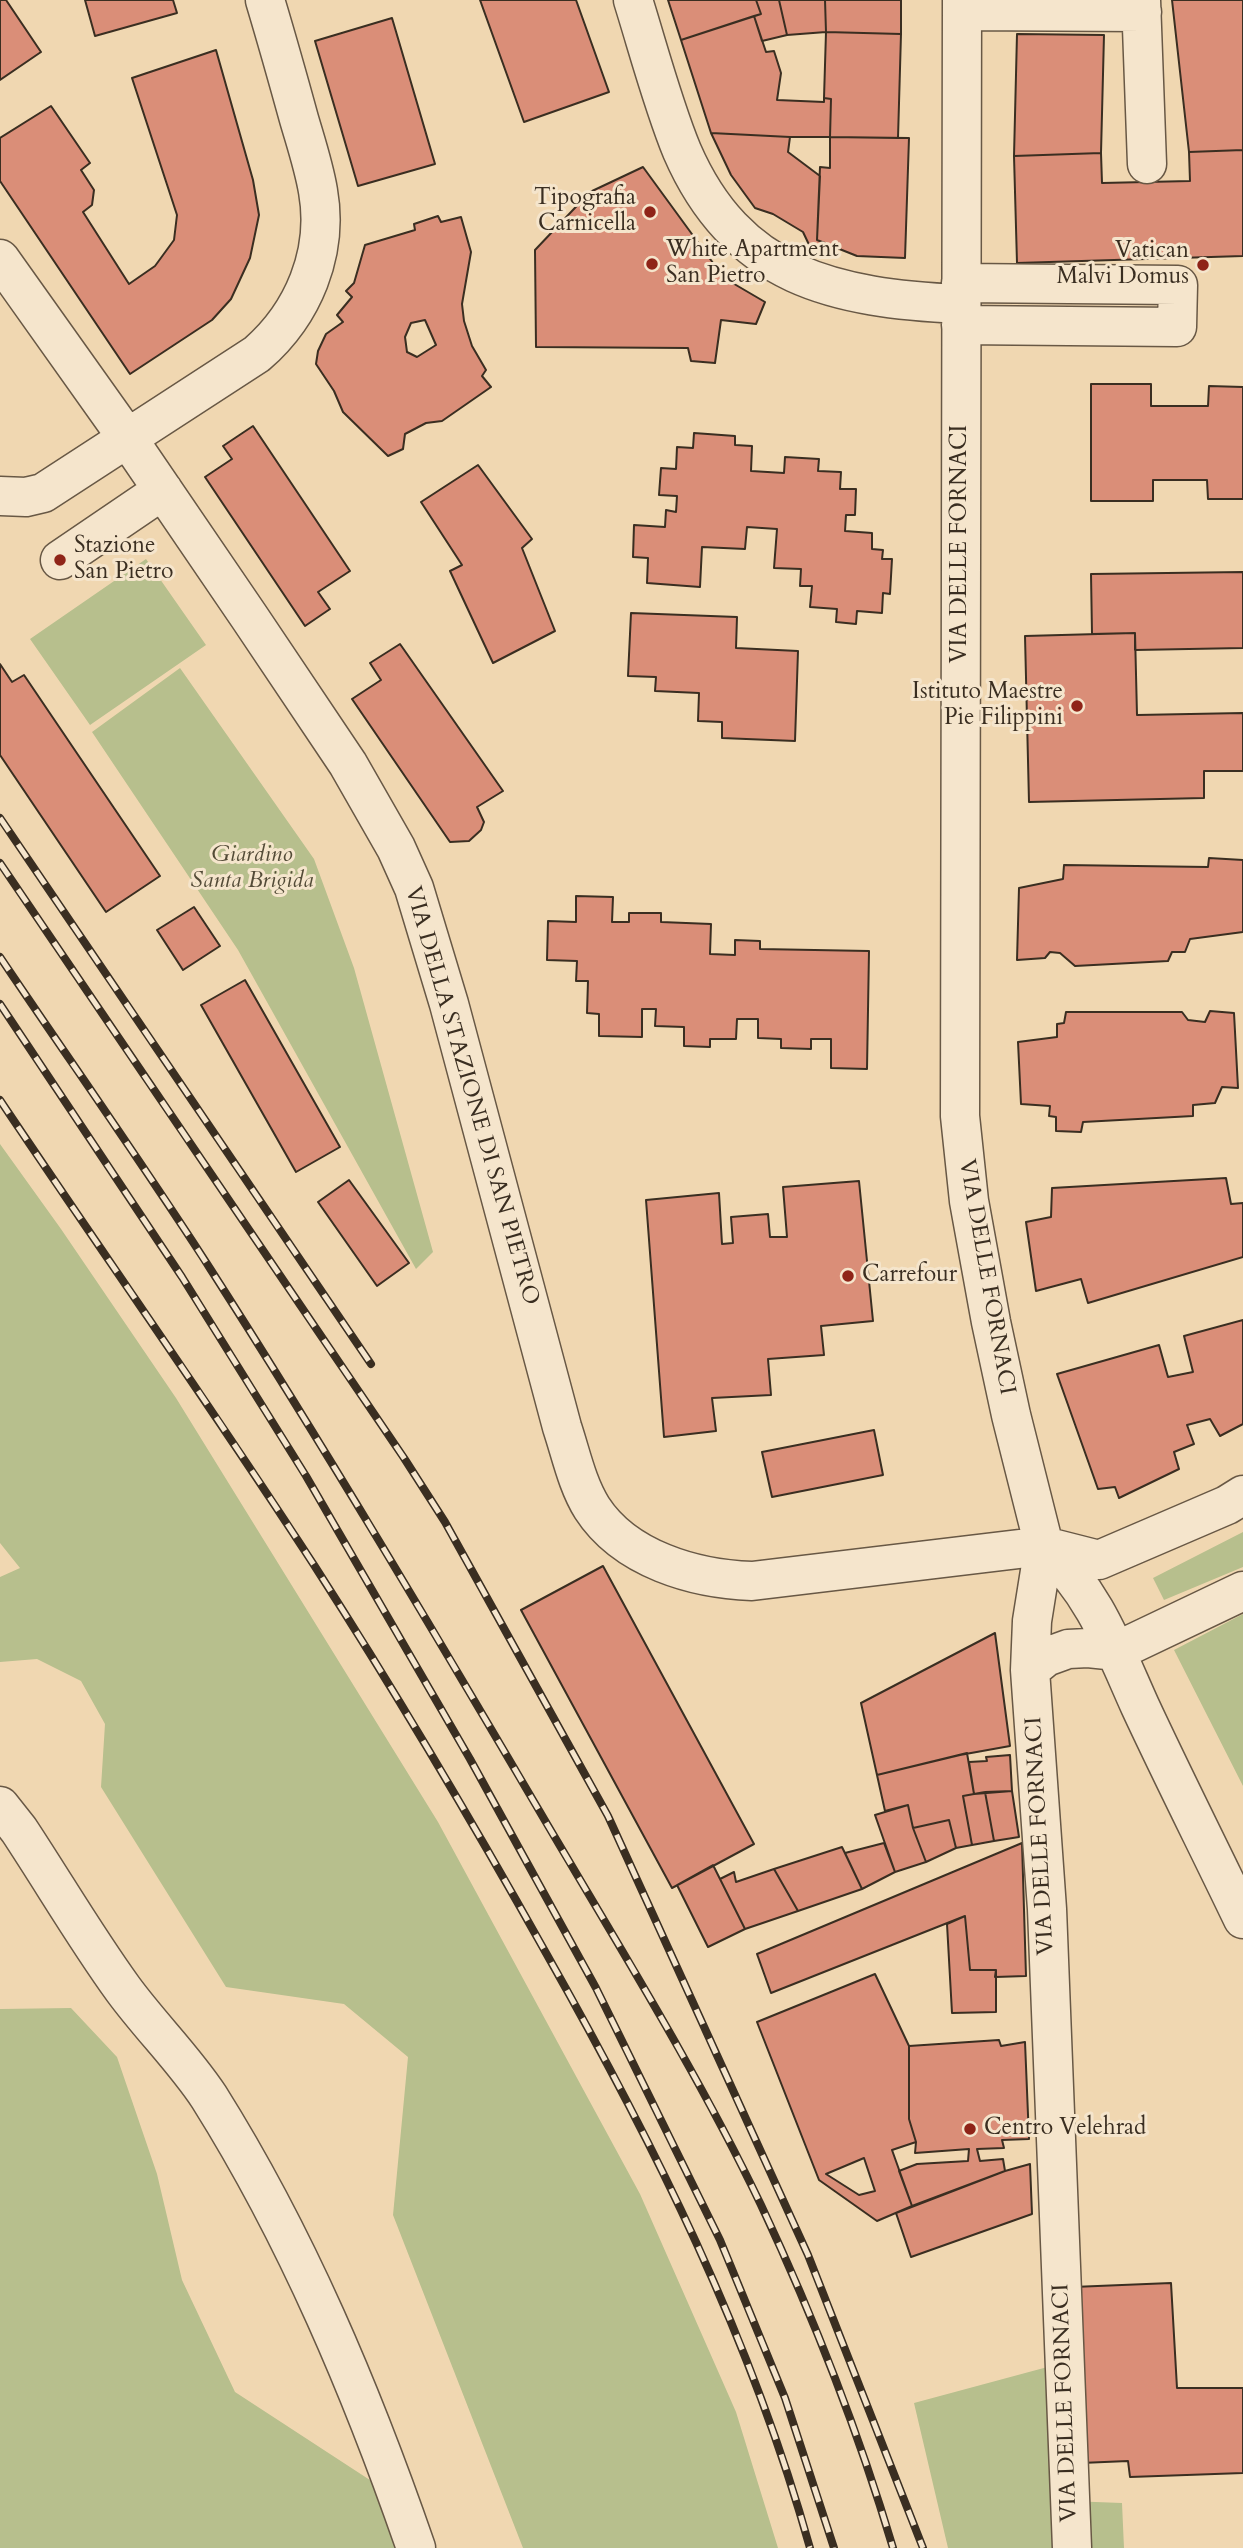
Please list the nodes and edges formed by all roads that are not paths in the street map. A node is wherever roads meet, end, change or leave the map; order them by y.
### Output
1 (265, 0) edge
2 (633, 0) edge
3 (962, 6) edge
4 (1141, 6) edge
5 (1147, 164) dead end
6 (0, 259) edge
7 (961, 304) junction
8 (128, 439) junction
9 (163, 491) junction
10 (0, 496) edge
11 (60, 561) dead end
12 (1243, 1495) edge
13 (1044, 1546) junction
14 (1243, 1591) edge
15 (1117, 1651) junction
16 (1031, 1670) junction
17 (0, 1806) edge
18 (1243, 1919) edge
19 (416, 2548) edge
20 (1072, 2548) edge

1 - 8 street
2 - 7 street
3 - 4 street
3 - 7 street, VIA DELLE FORNACI
4 - 5 street
6 - 8 street, VIA DELLA STAZIONE DI SAN PIETRO
7 - 13 street, VIA DELLE FORNACI
8 - 9 street, VIA DELLA STAZIONE DI SAN PIETRO
8 - 10 street
9 - 11 street
9 - 13 street, VIA DELLA STAZIONE DI SAN PIETRO
12 - 13 street
13 - 15 street
13 - 16 street, VIA DELLE FORNACI
14 - 15 street
15 - 16 street
15 - 18 street
16 - 20 street, VIA DELLE FORNACI
17 - 19 street

